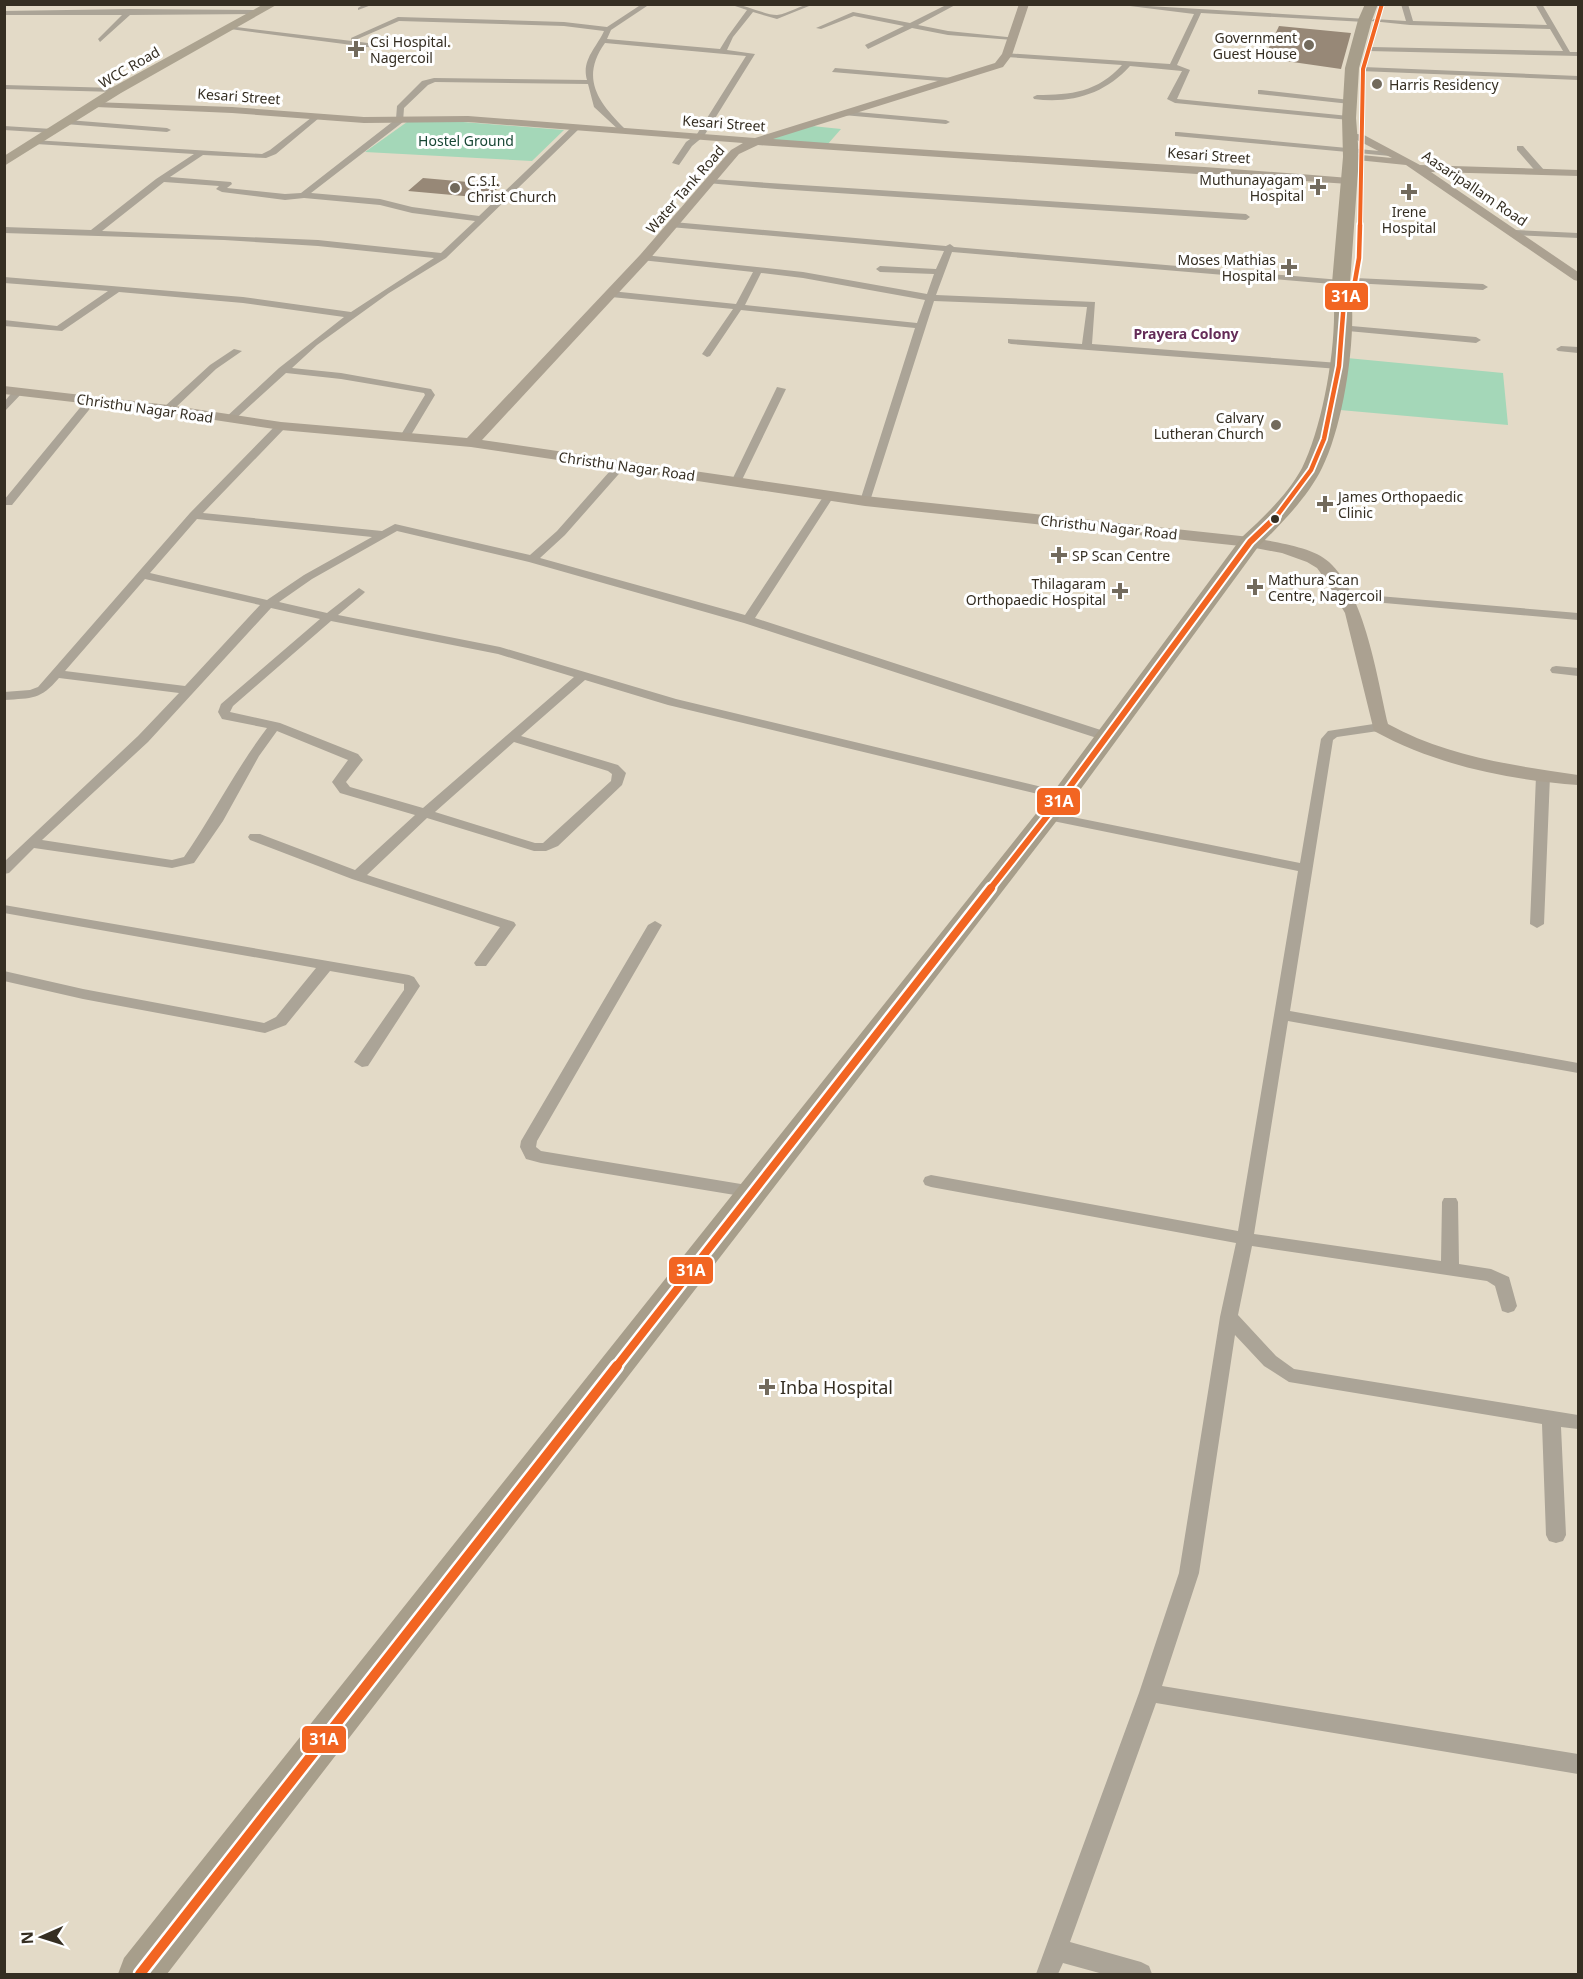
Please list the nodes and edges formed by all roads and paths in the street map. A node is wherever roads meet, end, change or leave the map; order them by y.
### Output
1 (104, 4) edge
2 (273, 4) edge
3 (371, 4) edge
4 (632, 4) edge
5 (732, 4) edge
6 (811, 4) edge
7 (954, 4) edge
8 (1024, 4) edge
9 (1117, 4) edge
10 (1372, 4) edge
11 (1382, 4) edge
12 (1404, 4) edge
13 (1538, 4) edge
14 (645, 6) edge
15 (49, 8) edge
16 (1194, 8) edge
17 (360, 9) dead end
18 (751, 10) junction
19 (98, 11) junction
20 (130, 11) junction
21 (258, 12) junction
22 (4, 13) edge
23 (1370, 20) junction
24 (1410, 23) junction
25 (914, 26) junction
26 (230, 27) junction
27 (1550, 27) junction
28 (819, 28) dead end
29 (608, 29) junction
30 (1013, 38) junction
31 (353, 39) dead end
32 (100, 40) dead end
33 (603, 41) junction
34 (440, 45) dead end
35 (868, 47) dead end
36 (723, 51) junction
37 (1568, 54) junction
38 (1578, 54) edge
39 (1007, 55) junction
40 (1364, 58) junction
41 (1128, 63) junction
42 (1173, 66) junction
43 (835, 70) dead end
44 (1578, 78) edge
45 (951, 80) junction
46 (589, 82) junction
47 (4, 87) edge
48 (117, 90) junction
49 (1261, 92) dead end
50 (1037, 97) dead end
51 (1350, 102) junction
52 (96, 104) junction
53 (846, 113) junction
54 (316, 116) junction
55 (1349, 118) junction
56 (400, 120) junction
57 (68, 122) junction
58 (946, 122) dead end
59 (4, 128) edge
60 (578, 128) junction
61 (167, 130) dead end
62 (621, 130) junction
63 (52, 131) junction
64 (1178, 134) dead end
65 (700, 136) junction
66 (756, 141) junction
67 (36, 142) junction
68 (1355, 148) junction
69 (1521, 148) dead end
70 (202, 152) junction
71 (4, 162) edge
72 (676, 164) dead end
73 (1414, 166) junction
74 (1541, 172) junction
75 (1578, 173) edge
76 (163, 179) junction
77 (710, 181) junction
78 (1349, 181) junction
79 (304, 195) junction
80 (1246, 217) dead end
81 (481, 219) junction
82 (673, 225) junction
83 (4, 230) edge
84 (1515, 233) junction
85 (92, 234) junction
86 (1578, 236) edge
87 (950, 247) junction
88 (443, 256) junction
89 (644, 258) junction
90 (880, 269) dead end
91 (758, 270) junction
92 (939, 272) junction
93 (1578, 277) edge
94 (4, 280) edge
95 (1483, 287) dead end
96 (116, 290) junction
97 (611, 294) junction
98 (932, 298) junction
99 (1345, 298) junction
100 (739, 308) junction
101 (353, 315) junction
102 (4, 323) edge
103 (922, 326) junction
104 (1476, 340) dead end
105 (1011, 341) dead end
106 (1087, 346) junction
107 (1562, 348) dead end
108 (1578, 350) edge
109 (237, 351) dead end
110 (707, 354) dead end
111 (1339, 366) junction
112 (282, 370) junction
113 (781, 389) dead end
114 (12, 391) edge
115 (92, 400) junction
116 (4, 409) edge
117 (168, 409) junction
118 (229, 419) junction
119 (281, 426) junction
120 (404, 438) junction
121 (471, 443) junction
122 (621, 465) junction
123 (736, 482) junction
124 (829, 495) junction
125 (865, 501) junction
126 (8, 503) dead end
127 (194, 515) junction
128 (384, 535) junction
129 (1250, 542) junction
130 (532, 559) junction
131 (142, 574) junction
132 (359, 592) dead end
133 (1343, 597) junction
134 (268, 604) junction
135 (329, 617) junction
136 (1578, 617) edge
137 (748, 621) junction
138 (1556, 670) dead end
139 (1578, 672) edge
140 (57, 674) junction
141 (584, 675) junction
142 (189, 690) junction
143 (4, 696) edge
144 (275, 726) junction
145 (1380, 727) junction
146 (511, 737) junction
147 (1108, 737) junction
148 (1543, 776) junction
149 (1578, 780) edge
150 (1056, 806) junction
151 (425, 813) junction
152 (255, 837) dead end
153 (31, 843) junction
154 (1306, 868) junction
155 (4, 870) edge
156 (357, 876) junction
157 (6, 912) edge
158 (1537, 924) dead end
159 (655, 925) dead end
160 (481, 963) dead end
161 (327, 965) junction
162 (4, 976) edge
163 (1282, 1015) junction
164 (362, 1062) dead end
165 (1578, 1068) edge
166 (931, 1181) dead end
167 (753, 1192) junction
168 (1449, 1202) dead end
169 (1245, 1239) junction
170 (1450, 1268) junction
171 (1509, 1306) dead end
172 (1229, 1317) junction
173 (1551, 1419) junction
174 (1578, 1422) edge
175 (1556, 1535) dead end
176 (1149, 1693) junction
177 (1578, 1764) edge
178 (1055, 1949) junction
179 (140, 1974) edge
180 (1047, 1974) edge
181 (1141, 1974) edge

1 - 19 street
2 - 21 main road, WCC Road
3 - 17 street
4 - 14 street
5 - 18 street
6 - 18 street
7 - 25 street
8 - 30 street
9 - 16 street
10 - 23 highway
11 - 23 highway
12 - 24 street
13 - 27 street
14 - 29 street
15 - 19 street
15 - 22 street
16 - 23 street
16 - 42 street
18 - 36 street
19 - 20 street
20 - 21 street
20 - 32 street
21 - 26 main road, WCC Road
23 - 24 street
23 - 40 highway
24 - 27 street
25 - 28 street
25 - 30 street
25 - 35 street
26 - 34 street
26 - 48 main road, WCC Road
27 - 37 street
29 - 31 street
29 - 33 street
30 - 39 street
33 - 36 street
33 - 46 street
36 - 65 street
37 - 38 street
37 - 40 street
39 - 41 street
39 - 45 street, Water Tank Road
40 - 44 street
40 - 51 highway
40 - 68 highway
41 - 42 street
41 - 50 street
42 - 55 street
43 - 45 street
45 - 53 street, Water Tank Road
46 - 56 street
46 - 62 street
47 - 48 street
48 - 52 main road, WCC Road
49 - 51 street
51 - 55 highway
52 - 54 street, Kesari Street
52 - 57 main road, WCC Road
53 - 58 street
53 - 66 street, Water Tank Road
54 - 56 street, Kesari Street
54 - 70 street
55 - 68 highway
56 - 60 street, Kesari Street
56 - 79 street
57 - 61 street
57 - 63 main road, WCC Road
59 - 63 street
60 - 62 street, Kesari Street
60 - 81 street
62 - 65 street, Kesari Street
63 - 67 main road, WCC Road
64 - 68 street
65 - 66 street, Kesari Street
65 - 72 street
66 - 77 street, Water Tank Road
66 - 78 street, Kesari Street
67 - 70 street
67 - 71 main road, WCC Road
68 - 73 street
68 - 73 street, Aasaripallam Road
68 - 78 highway
68 - 99 highway
69 - 74 street
70 - 76 street
73 - 74 street
73 - 84 street, Aasaripallam Road
74 - 75 street
76 - 79 street
76 - 85 street
77 - 80 street
77 - 82 street, Water Tank Road
78 - 99 highway
79 - 81 street
81 - 88 street
82 - 87 street
82 - 89 street, Water Tank Road
83 - 85 street
84 - 86 street
84 - 93 street, Aasaripallam Road
85 - 88 street
87 - 92 street
87 - 99 street
88 - 101 street
89 - 91 street
89 - 97 street, Water Tank Road
90 - 92 street
91 - 98 street
91 - 100 street
92 - 98 street
94 - 96 street
95 - 99 street
96 - 101 street
96 - 102 street
97 - 100 street
97 - 121 street, Water Tank Road
98 - 103 street
98 - 106 street
99 - 104 street
99 - 111 highway
100 - 103 street
100 - 110 street
101 - 112 street
103 - 125 street
105 - 106 street
106 - 111 street
107 - 108 street
109 - 117 street
111 - 129 highway
112 - 118 street
112 - 120 street
113 - 123 street
114 - 115 street, Christhu Nagar Road
114 - 116 street
115 - 117 street, Christhu Nagar Road
115 - 126 street
117 - 118 street, Christhu Nagar Road
118 - 119 street, Christhu Nagar Road
119 - 120 street, Christhu Nagar Road
119 - 127 street
120 - 121 street, Christhu Nagar Road
121 - 122 street, Christhu Nagar Road
122 - 123 street, Christhu Nagar Road
122 - 130 street
123 - 124 street, Christhu Nagar Road
124 - 125 street, Christhu Nagar Road
124 - 137 street
125 - 129 street, Christhu Nagar Road
127 - 128 street
127 - 131 street
128 - 130 street
128 - 134 street
129 - 133 street, Christhu Nagar Road
129 - 147 highway
130 - 137 street
131 - 134 street
131 - 140 street
132 - 135 street
133 - 136 street
133 - 145 street, Christhu Nagar Road
134 - 135 street
134 - 142 street
135 - 141 street
135 - 144 street
137 - 147 street
138 - 139 street
140 - 142 street
140 - 143 street
141 - 146 street
141 - 150 street
142 - 153 street
144 - 151 street
144 - 153 street
145 - 148 street
145 - 154 street
146 - 151 street
146 - 151 street
147 - 150 highway
148 - 149 street
148 - 158 street
150 - 154 street
150 - 167 highway
151 - 156 street
152 - 156 street
153 - 155 street
154 - 163 street
156 - 160 street
157 - 161 street
159 - 167 street
161 - 162 street
161 - 164 street
163 - 165 street
163 - 169 street
166 - 169 street
167 - 179 highway
168 - 170 street
169 - 170 street
169 - 172 street
170 - 171 street
172 - 173 street
172 - 176 street
173 - 174 street
173 - 175 street
176 - 177 street
176 - 178 street
178 - 180 street
178 - 181 street

